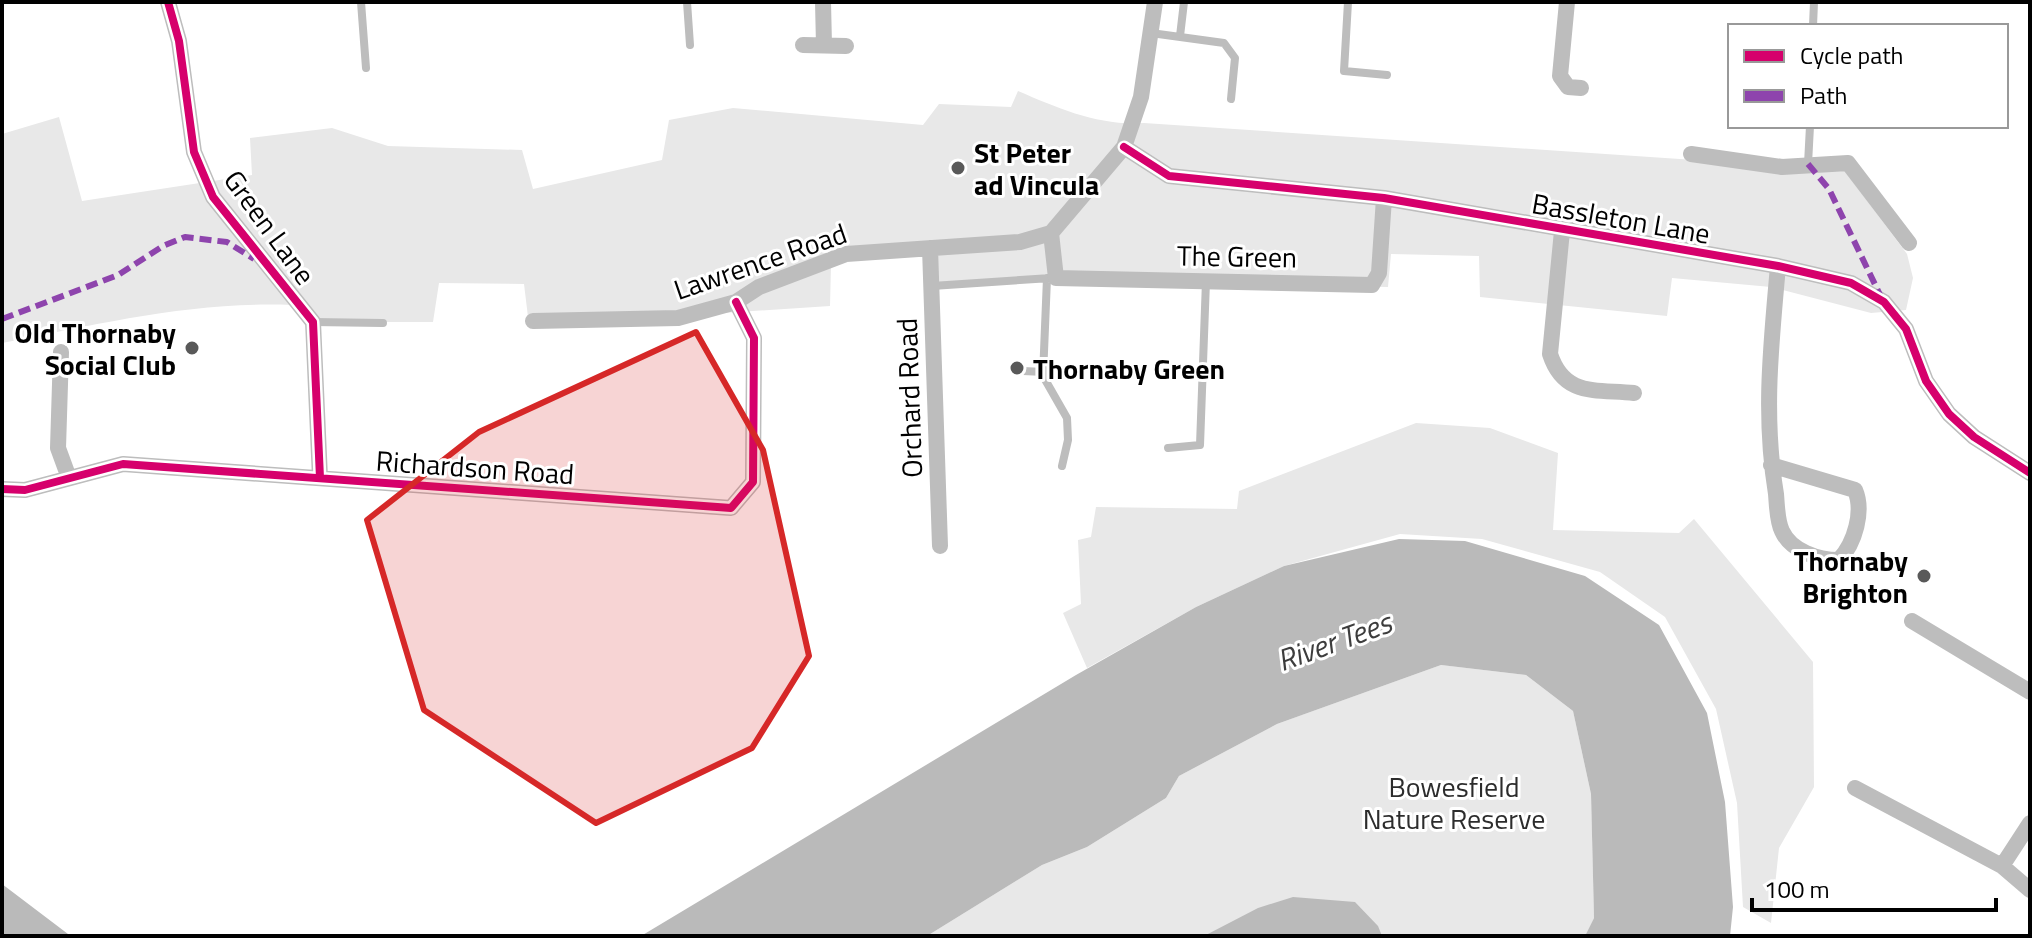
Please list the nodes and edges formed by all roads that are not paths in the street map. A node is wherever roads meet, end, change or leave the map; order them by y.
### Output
1 (168, 2) edge
2 (361, 2) edge
3 (687, 2) edge
4 (823, 2) edge
5 (1155, 2) edge
6 (1184, 2) edge
7 (1348, 2) edge
8 (1567, 2) edge
9 (1814, 2) edge
10 (1813, 24) edge
11 (1150, 32) junction
12 (1180, 36) junction
13 (690, 45) dead end
14 (803, 45) dead end
15 (824, 45) junction
16 (846, 46) dead end
17 (366, 68) dead end
18 (1387, 75) dead end
19 (1581, 88) dead end
20 (1231, 99) dead end
21 (1810, 128) edge
22 (1124, 147) junction
23 (1691, 154) dead end
24 (1808, 164) junction
25 (1384, 198) junction
26 (1562, 231) junction
27 (1051, 233) junction
28 (1909, 243) dead end
29 (930, 248) junction
30 (1778, 266) junction
31 (1052, 278) junction
32 (1206, 281) junction
33 (932, 286) junction
34 (736, 302) junction
35 (533, 321) dead end
36 (313, 322) junction
37 (383, 323) dead end
38 (61, 352) dead end
39 (1023, 371) dead end
40 (1044, 372) junction
41 (1634, 393) dead end
42 (1168, 448) dead end
43 (1771, 465) junction
44 (1062, 466) dead end
45 (2030, 473) edge
46 (69, 478) junction
47 (320, 478) junction
48 (2, 489) edge
49 (940, 546) dead end
50 (1912, 621) dead end
51 (2030, 692) edge
52 (1855, 788) dead end
53 (2030, 823) edge
54 (2002, 866) junction
55 (2030, 890) edge

1 - 36 street, Green Lane
2 - 17 lane
3 - 13 lane
4 - 15 street
5 - 11 street
6 - 12 lane
7 - 18 lane
8 - 19 street
9 - 10 lane
11 - 12 lane
11 - 22 street
12 - 20 lane
14 - 15 street
15 - 16 street
21 - 24 lane
22 - 25 street, Bassleton Lane
22 - 27 street
23 - 24 street
24 - 28 street
25 - 26 street, Bassleton Lane
25 - 32 street, The Green
26 - 30 street, Bassleton Lane
26 - 41 street
27 - 29 street, Lawrence Road
27 - 31 street
29 - 33 street, Orchard Road
29 - 34 street, Lawrence Road
30 - 43 street
30 - 45 street, Bassleton Lane
31 - 32 street, The Green
31 - 33 lane
31 - 40 lane
32 - 42 lane
33 - 49 street, Orchard Road
34 - 35 street, Lawrence Road
34 - 47 street, Richardson Road
36 - 37 lane
36 - 47 street, Green Lane
38 - 46 street
39 - 40 lane
40 - 44 lane
43 - 43 street
46 - 47 street, Richardson Road
46 - 48 street, Richardson Road
50 - 51 street
52 - 54 street
53 - 54 street
54 - 55 street

